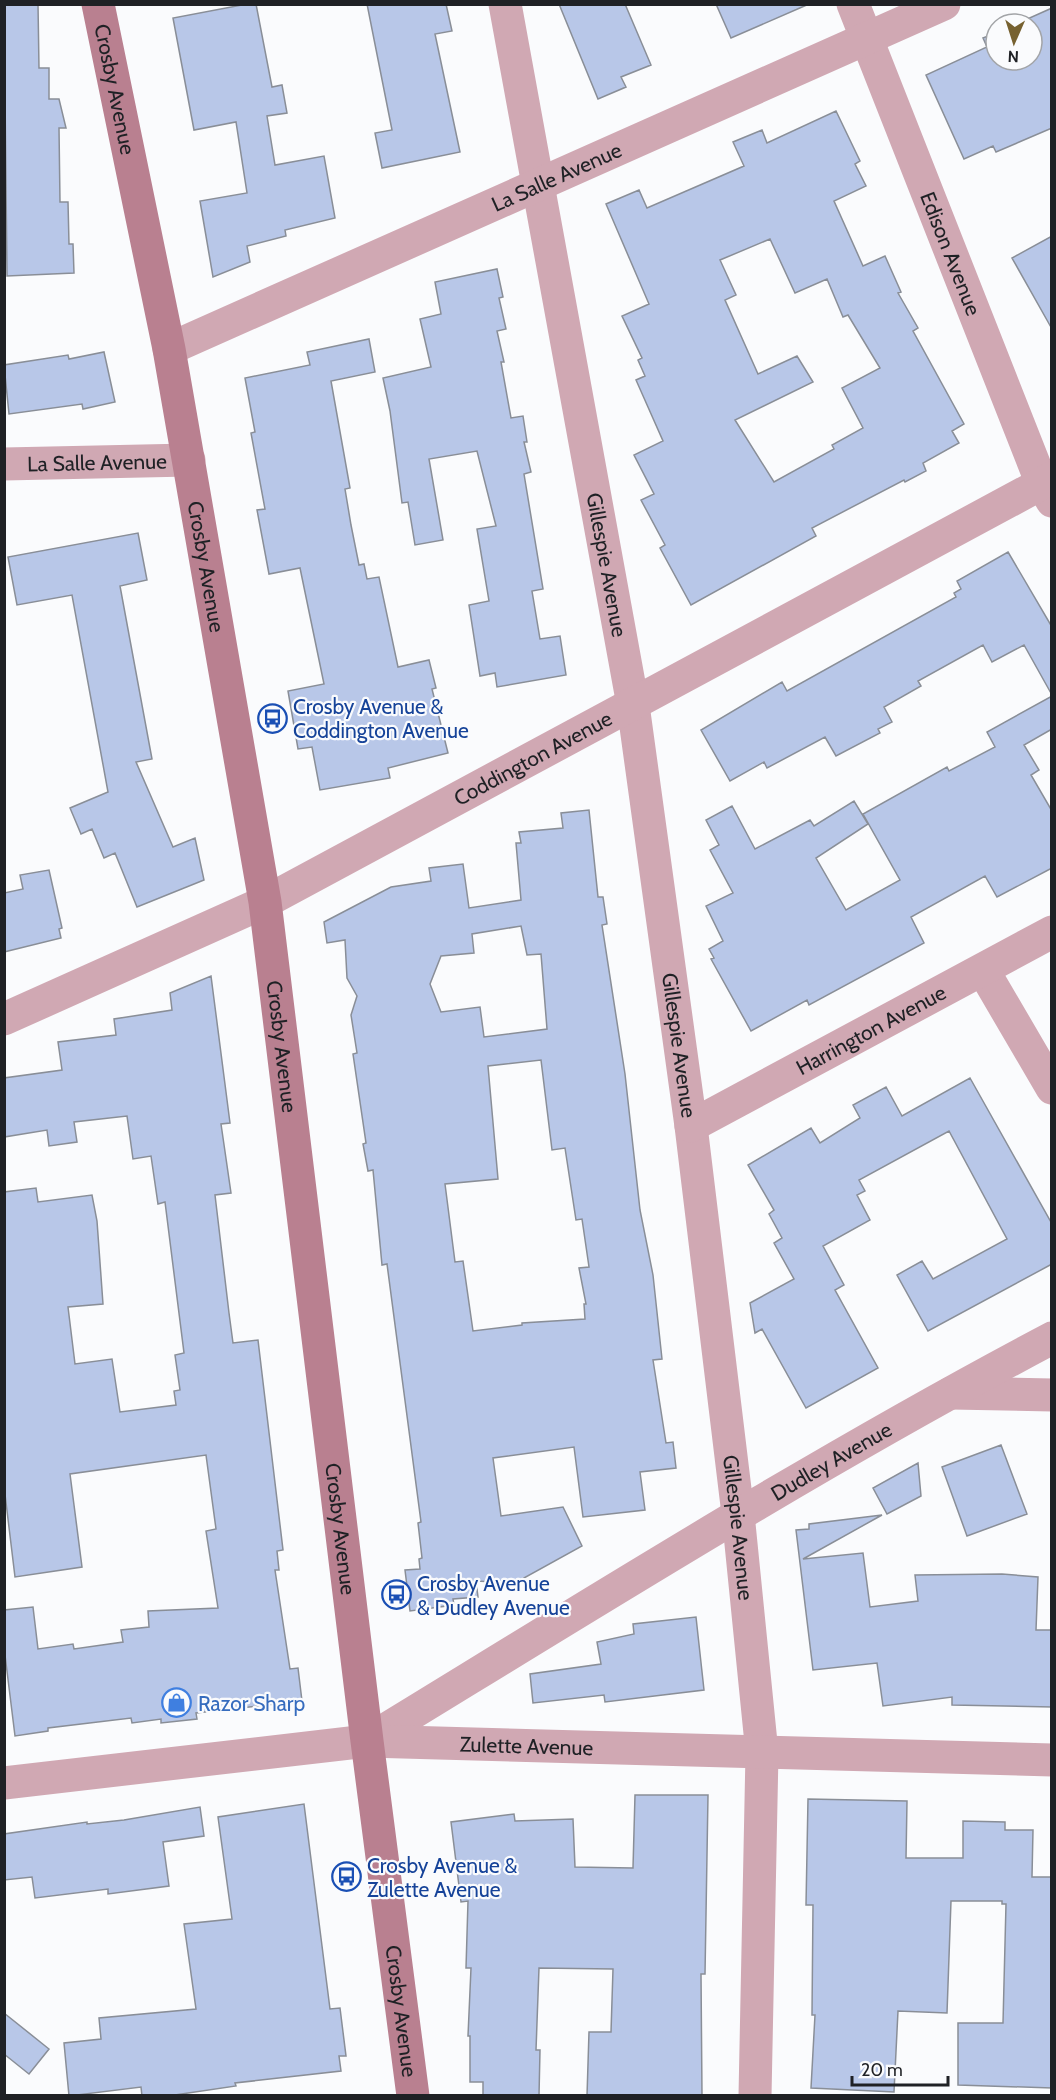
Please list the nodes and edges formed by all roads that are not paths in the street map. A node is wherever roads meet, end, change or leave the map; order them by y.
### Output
1 (98, 4) edge
2 (505, 4) edge
3 (852, 4) edge
4 (944, 4) edge
5 (867, 38) junction
6 (538, 185) junction
7 (169, 349) junction
8 (189, 460) junction
9 (4, 464) edge
10 (1048, 488) edge
11 (633, 705) junction
12 (265, 902) junction
13 (1052, 932) edge
14 (983, 970) junction
15 (4, 1020) edge
16 (1052, 1088) edge
17 (691, 1126) junction
18 (1052, 1338) edge
19 (948, 1393) junction
20 (1052, 1395) edge
21 (738, 1514) junction
22 (367, 1741) junction
23 (762, 1754) junction
24 (1052, 1760) edge
25 (4, 1783) edge
26 (413, 2096) edge
27 (755, 2096) edge

1 - 7 street, Crosby Avenue
2 - 6 street, Gillespie Avenue
3 - 5 street, Edison Avenue
4 - 5 street, La Salle Avenue
5 - 6 street, La Salle Avenue
5 - 10 street, Edison Avenue
6 - 7 street, La Salle Avenue
6 - 11 street, Gillespie Avenue
7 - 8 street, Crosby Avenue
8 - 9 street, La Salle Avenue
8 - 12 street, Crosby Avenue
10 - 11 street, Coddington Avenue
11 - 12 street, Coddington Avenue
11 - 17 street, Gillespie Avenue
12 - 15 street, Coddington Avenue
12 - 22 street, Crosby Avenue
13 - 14 street, Harrington Avenue
14 - 16 street
14 - 17 street, Harrington Avenue
17 - 21 street, Gillespie Avenue
18 - 19 street, Dudley Avenue
19 - 20 street
19 - 21 street, Dudley Avenue
21 - 22 street, Dudley Avenue
21 - 23 street, Gillespie Avenue
22 - 23 street, Zulette Avenue
22 - 25 street, Zulette Avenue
22 - 26 street, Crosby Avenue
23 - 24 street, Zulette Avenue
23 - 27 street, Gillespie Avenue

